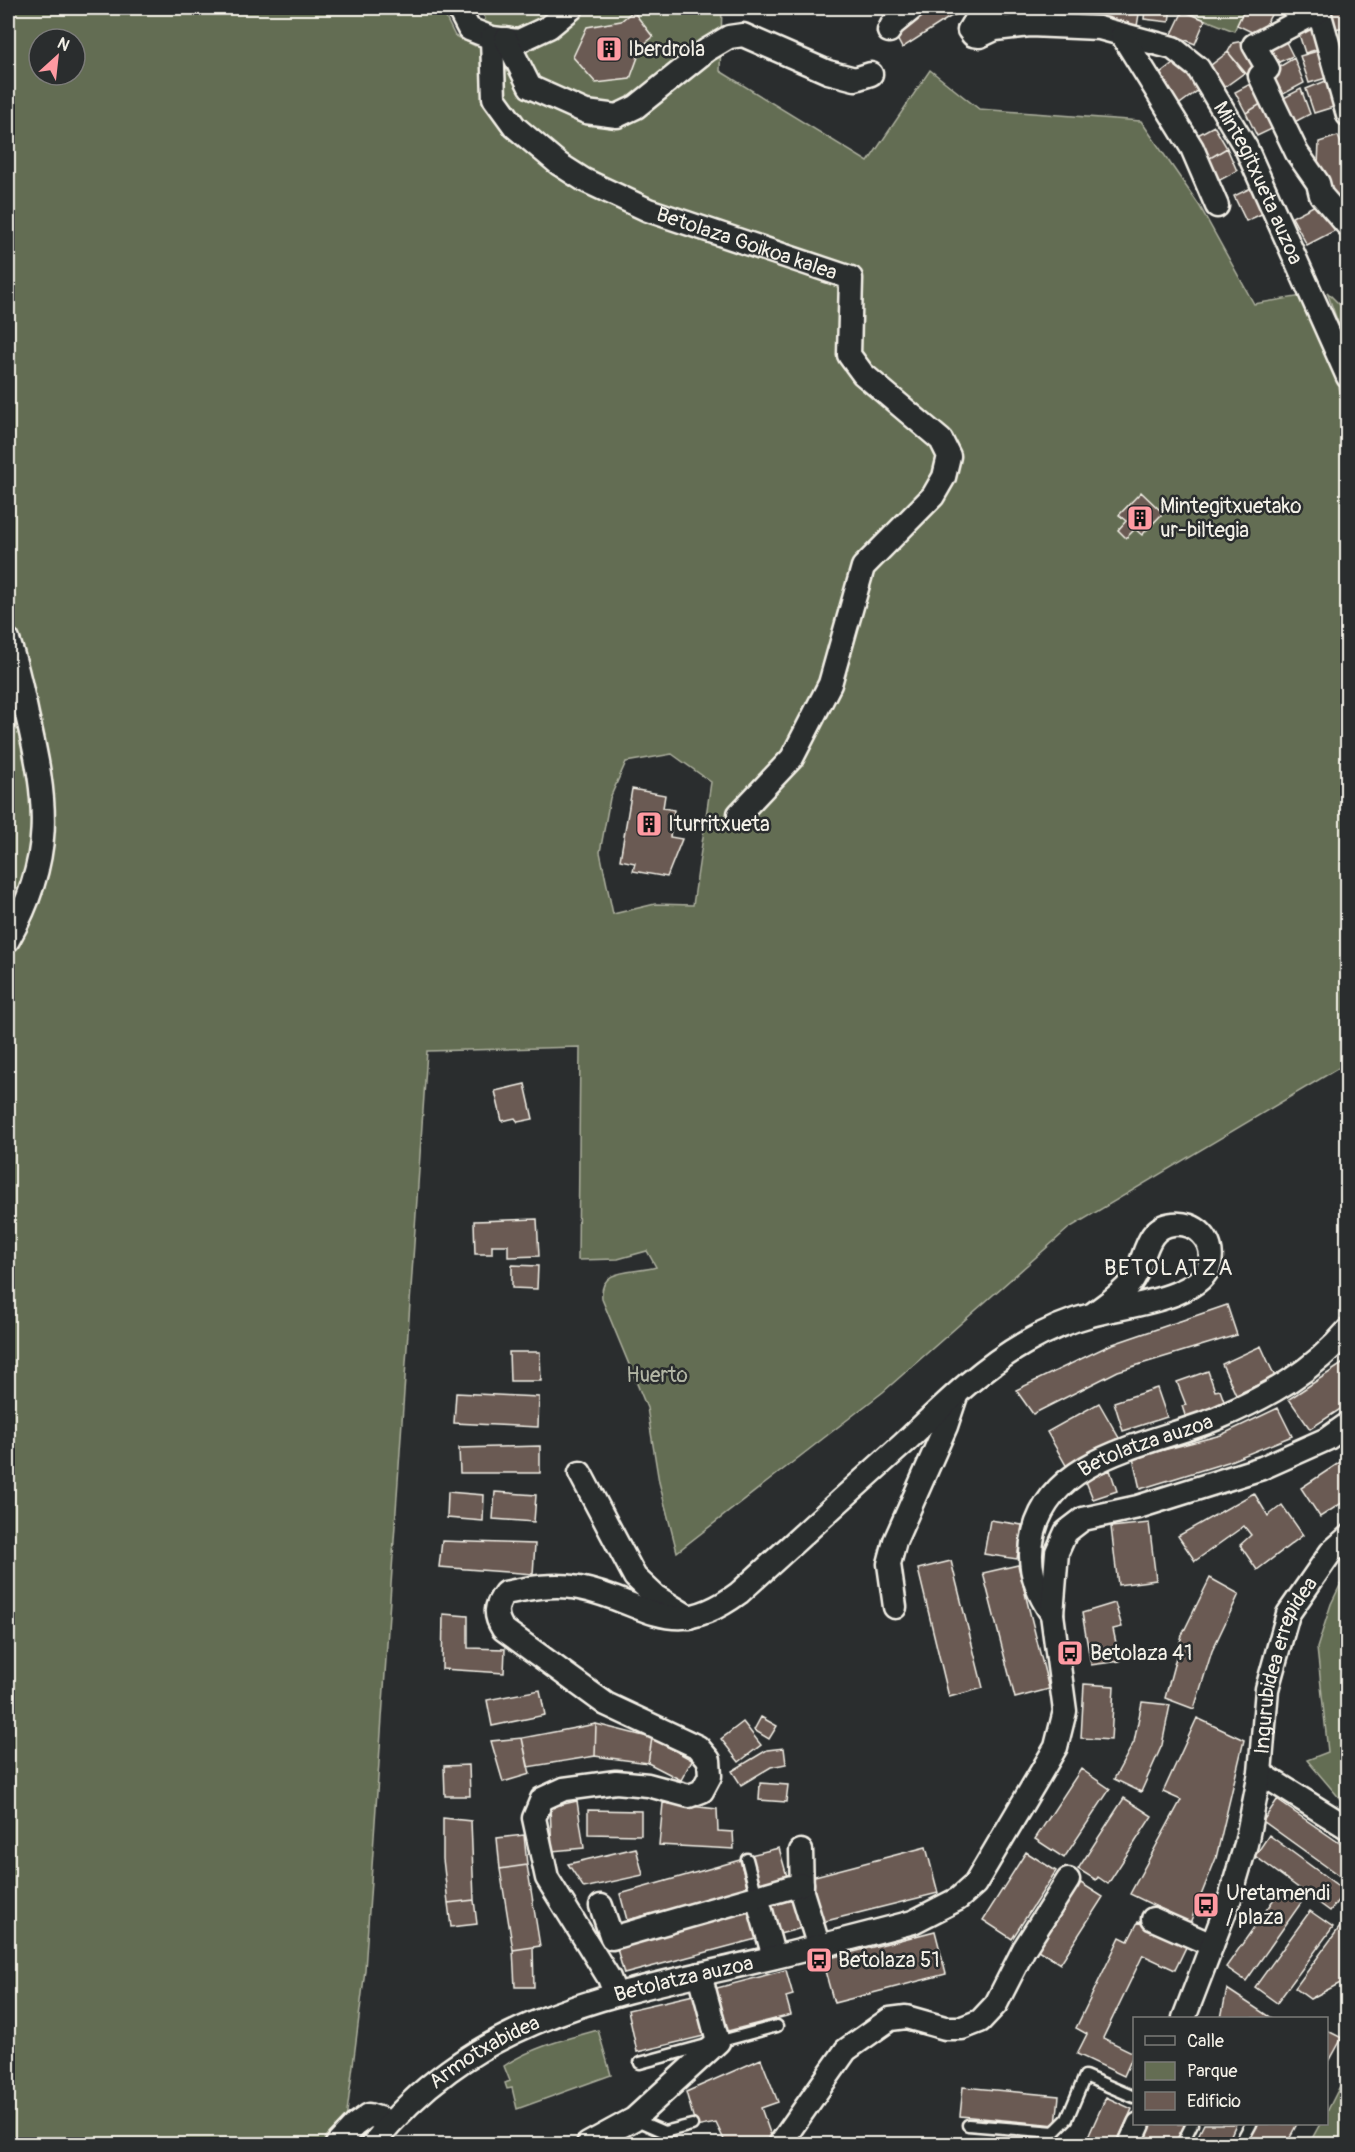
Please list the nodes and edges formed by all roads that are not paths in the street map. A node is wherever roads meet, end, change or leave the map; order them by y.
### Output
1 (458, 8) edge
2 (572, 8) edge
3 (913, 8) edge
4 (998, 8) edge
5 (1319, 9) edge
6 (889, 31) dead end
7 (1122, 35) junction
8 (499, 39) junction
9 (871, 74) dead end
10 (1347, 115) edge
11 (1294, 160) dead end
12 (1316, 178) junction
13 (1217, 206) dead end
14 (1347, 226) edge
15 (1347, 378) edge
16 (8, 640) edge
17 (739, 814) dead end
18 (8, 940) edge
19 (1093, 1314) junction
20 (1347, 1330) edge
21 (956, 1395) junction
22 (1347, 1425) edge
23 (580, 1473) dead end
24 (1347, 1537) edge
25 (895, 1607) dead end
26 (1052, 1614) junction
27 (690, 1617) junction
28 (1260, 1773) junction
29 (1347, 1828) edge
30 (801, 1851) dead end
31 (747, 1860) dead end
32 (1068, 1880) dead end
33 (802, 1884) junction
34 (757, 1897) junction
35 (601, 1906) dead end
36 (1153, 1919) dead end
37 (1212, 1945) junction
38 (819, 1947) junction
39 (774, 1957) junction
40 (700, 1974) junction
41 (615, 1993) junction
42 (1185, 2017) edge
43 (777, 2026) dead end
44 (718, 2042) junction
45 (640, 2063) dead end
46 (1133, 2097) edge
47 (634, 2120) junction
48 (391, 2122) junction
49 (692, 2125) dead end
50 (968, 2125) dead end
51 (1139, 2125) edge
52 (1192, 2125) edge
53 (1250, 2125) edge
54 (337, 2145) edge
55 (373, 2145) edge
56 (588, 2145) edge
57 (780, 2145) edge
58 (1130, 2145) edge
59 (1182, 2145) edge
60 (1240, 2145) edge

1 - 8 street
2 - 8 street
3 - 6 street
4 - 7 street, Mintegitxueta auzoa
5 - 10 street
5 - 12 street
7 - 13 street
7 - 15 street, Mintegitxueta auzoa
8 - 9 street
8 - 17 street, Betolaza Goikoa kalea
11 - 12 street
12 - 14 street
16 - 18 street
19 - 19 street
19 - 21 street, Betolatza auzoa
20 - 26 street, Betolatza auzoa
21 - 25 street
21 - 27 street, Betolatza auzoa
22 - 26 street, Betolatza auzoa
23 - 27 street
24 - 28 street, Ingurubidea errepidea
26 - 38 street, Betolatza auzoa
27 - 41 street, Betolatza auzoa
28 - 29 street
28 - 37 street, Ingurubidea errepidea
30 - 33 street
31 - 34 lane
32 - 57 street
33 - 34 street
33 - 38 street
34 - 35 street
34 - 39 street
36 - 37 street
37 - 42 street, Ingurubidea errepidea
38 - 39 street, Betolatza auzoa
39 - 40 street, Betolatza auzoa
40 - 41 street, Betolatza auzoa
40 - 44 street
41 - 48 street, Armotxabidea
43 - 44 lane
44 - 45 lane
44 - 47 street
46 - 50 lane
47 - 49 lane
47 - 56 street
48 - 54 street
48 - 55 street, Armotxabidea
51 - 58 street
52 - 59 lane
53 - 60 lane

